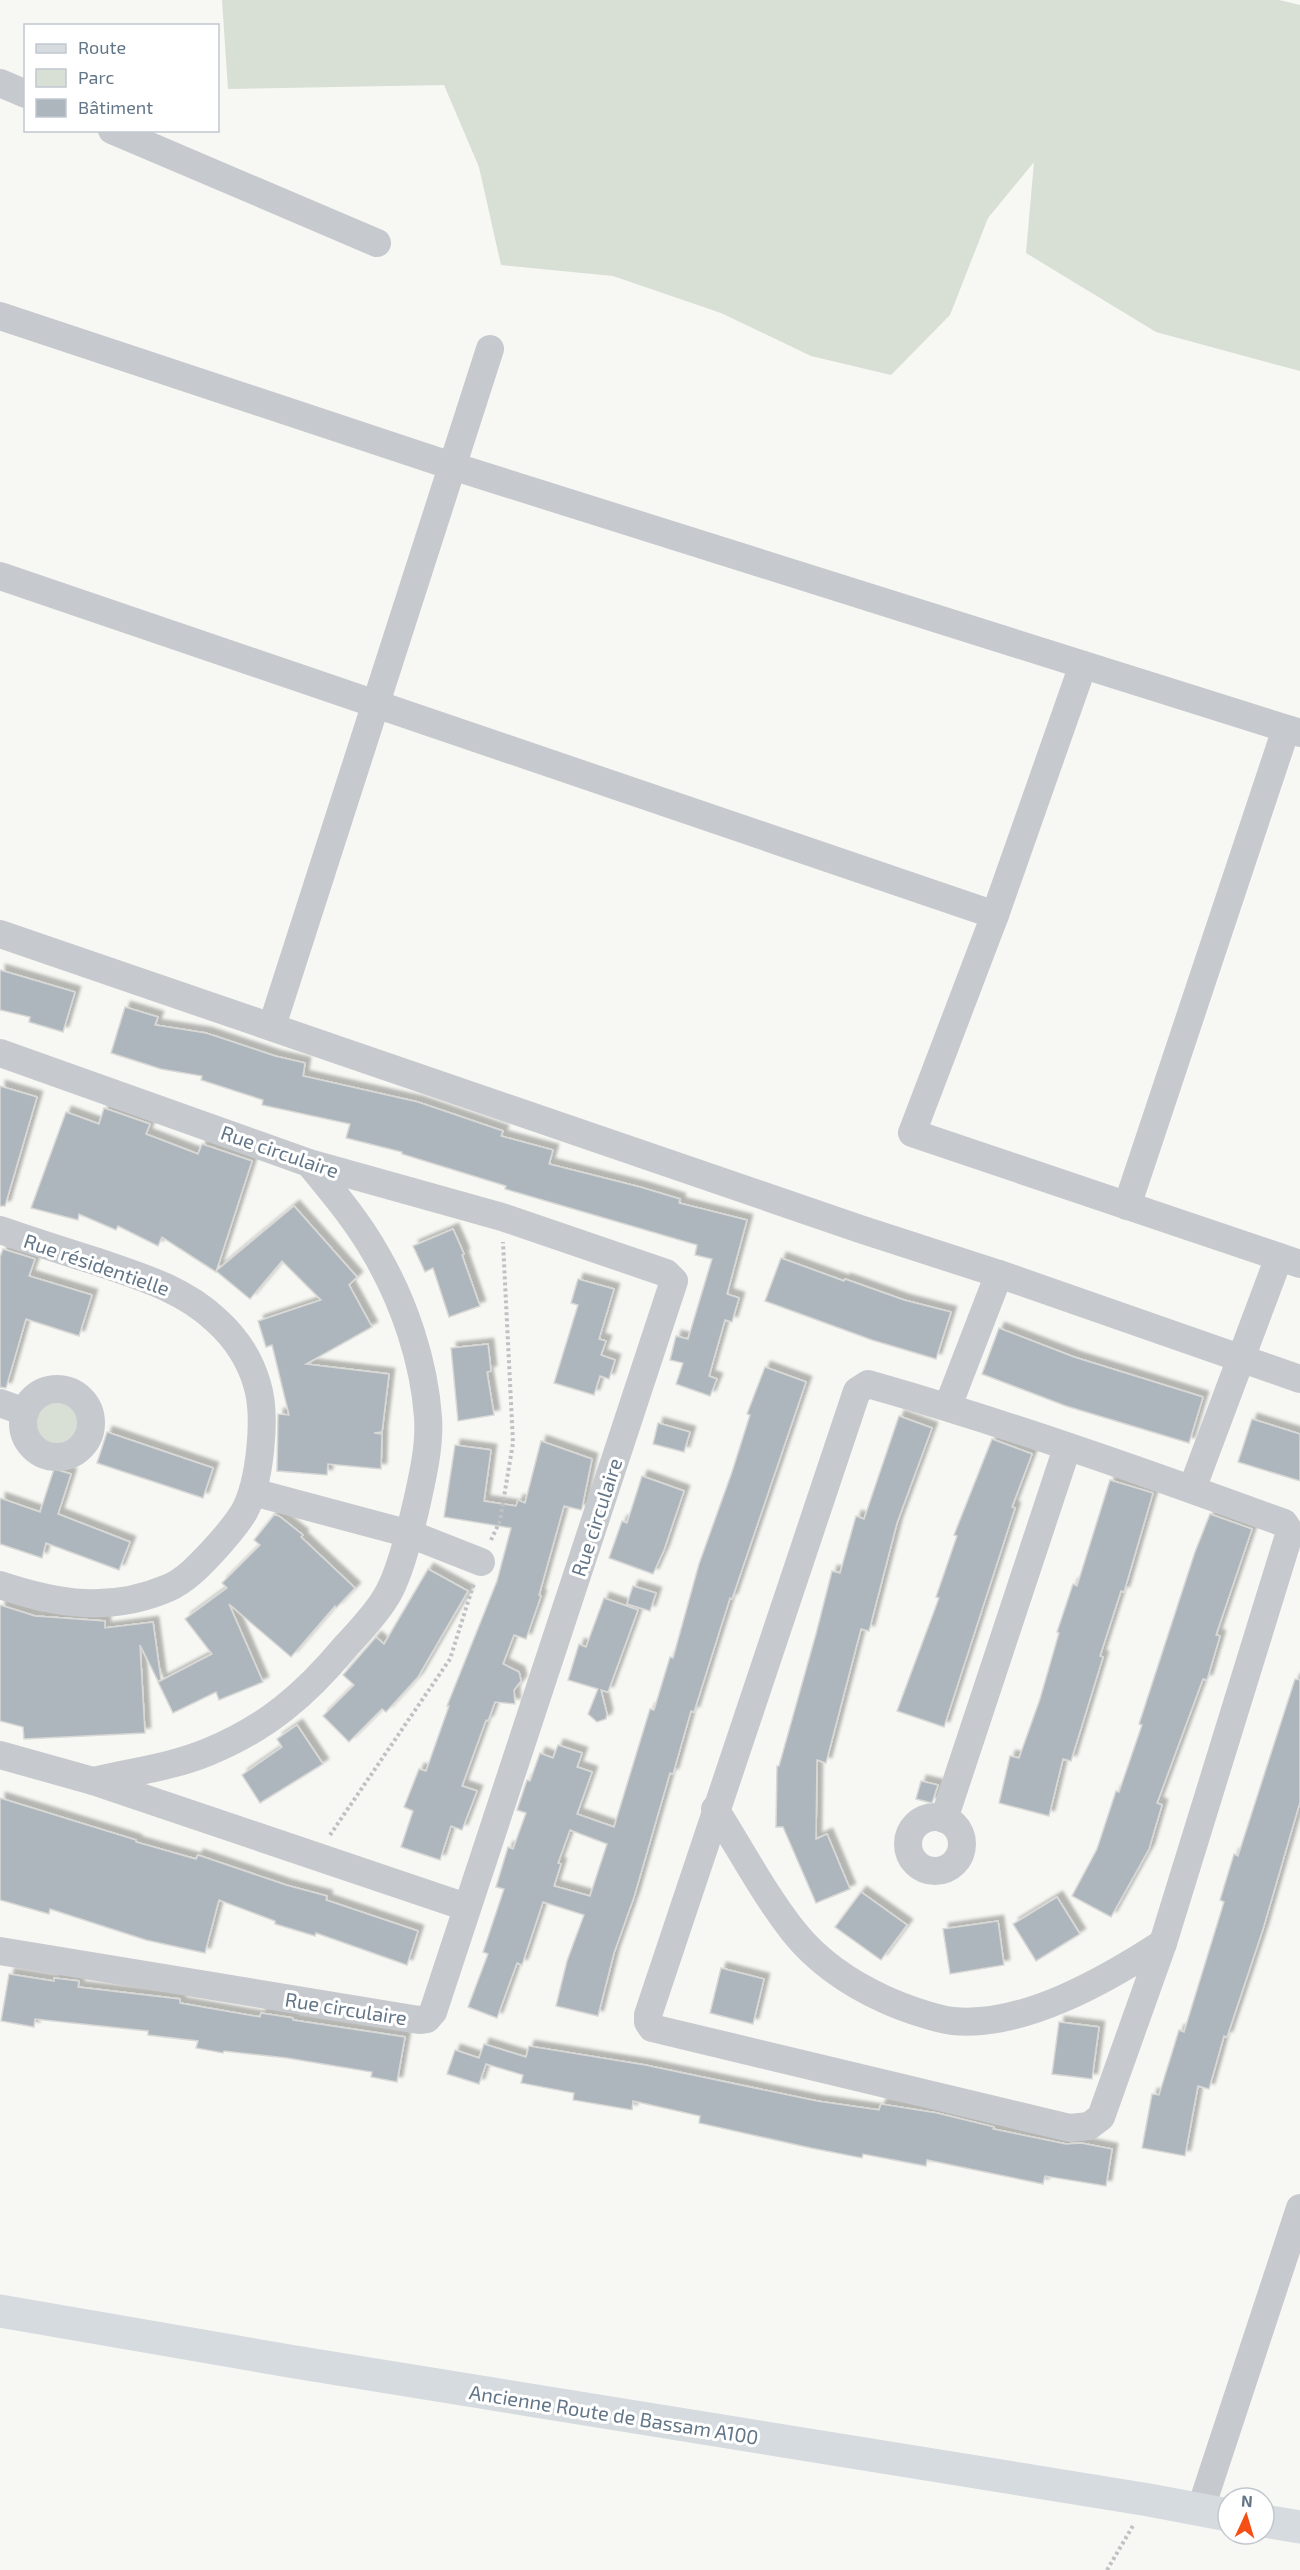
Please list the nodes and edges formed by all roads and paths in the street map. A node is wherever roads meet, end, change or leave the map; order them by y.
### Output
1 (0, 83) edge
2 (24, 93) edge
3 (117, 132) edge
4 (377, 243) dead end
5 (0, 316) edge
6 (489, 349) dead end
7 (452, 466) junction
8 (0, 576) edge
9 (1083, 665) junction
10 (376, 703) junction
11 (1293, 731) edge
12 (995, 915) junction
13 (0, 934) edge
14 (272, 1026) junction
15 (0, 1053) edge
16 (309, 1163) junction
17 (1127, 1206) junction
18 (0, 1230) edge
19 (1290, 1261) edge
20 (999, 1274) junction
21 (1240, 1359) junction
22 (1300, 1379) edge
23 (948, 1406) junction
24 (1067, 1448) junction
25 (1192, 1489) junction
26 (253, 1492) junction
27 (410, 1534) junction
28 (481, 1562) dead end
29 (0, 1585) edge
30 (0, 1755) edge
31 (93, 1781) junction
32 (716, 1809) junction
33 (944, 1819) dead end
34 (466, 1907) junction
35 (1163, 1943) junction
36 (0, 1951) edge
37 (1300, 2208) edge
38 (0, 2311) edge
39 (1149, 2500) junction
40 (1214, 2513) edge
41 (1276, 2523) edge
42 (1300, 2527) edge
43 (1107, 2570) edge

1 - 2 street
3 - 4 street
5 - 7 street
6 - 7 street
7 - 9 street
7 - 10 street
8 - 10 street
9 - 11 street
9 - 12 street
10 - 12 street
10 - 14 street
11 - 17 street
12 - 17 street
13 - 14 street
14 - 20 street
15 - 16 street, Rue circulaire
16 - 27 street
16 - 34 street, Rue circulaire
17 - 19 street
18 - 26 street, Rue résidentielle
19 - 21 street
20 - 21 street
20 - 23 street
21 - 22 street
21 - 25 street
23 - 24 street
23 - 32 street
24 - 25 street
24 - 33 street
25 - 35 street
26 - 27 street
26 - 29 street, Rue résidentielle
27 - 28 street
27 - 31 street
30 - 31 street
31 - 34 street
32 - 35 street
32 - 35 street
34 - 36 street, Rue circulaire
37 - 40 street
38 - 39 main road, Ancienne Route de Bassam A100
39 - 40 main road, Ancienne Route de Bassam A100
39 - 43 path
41 - 42 main road

